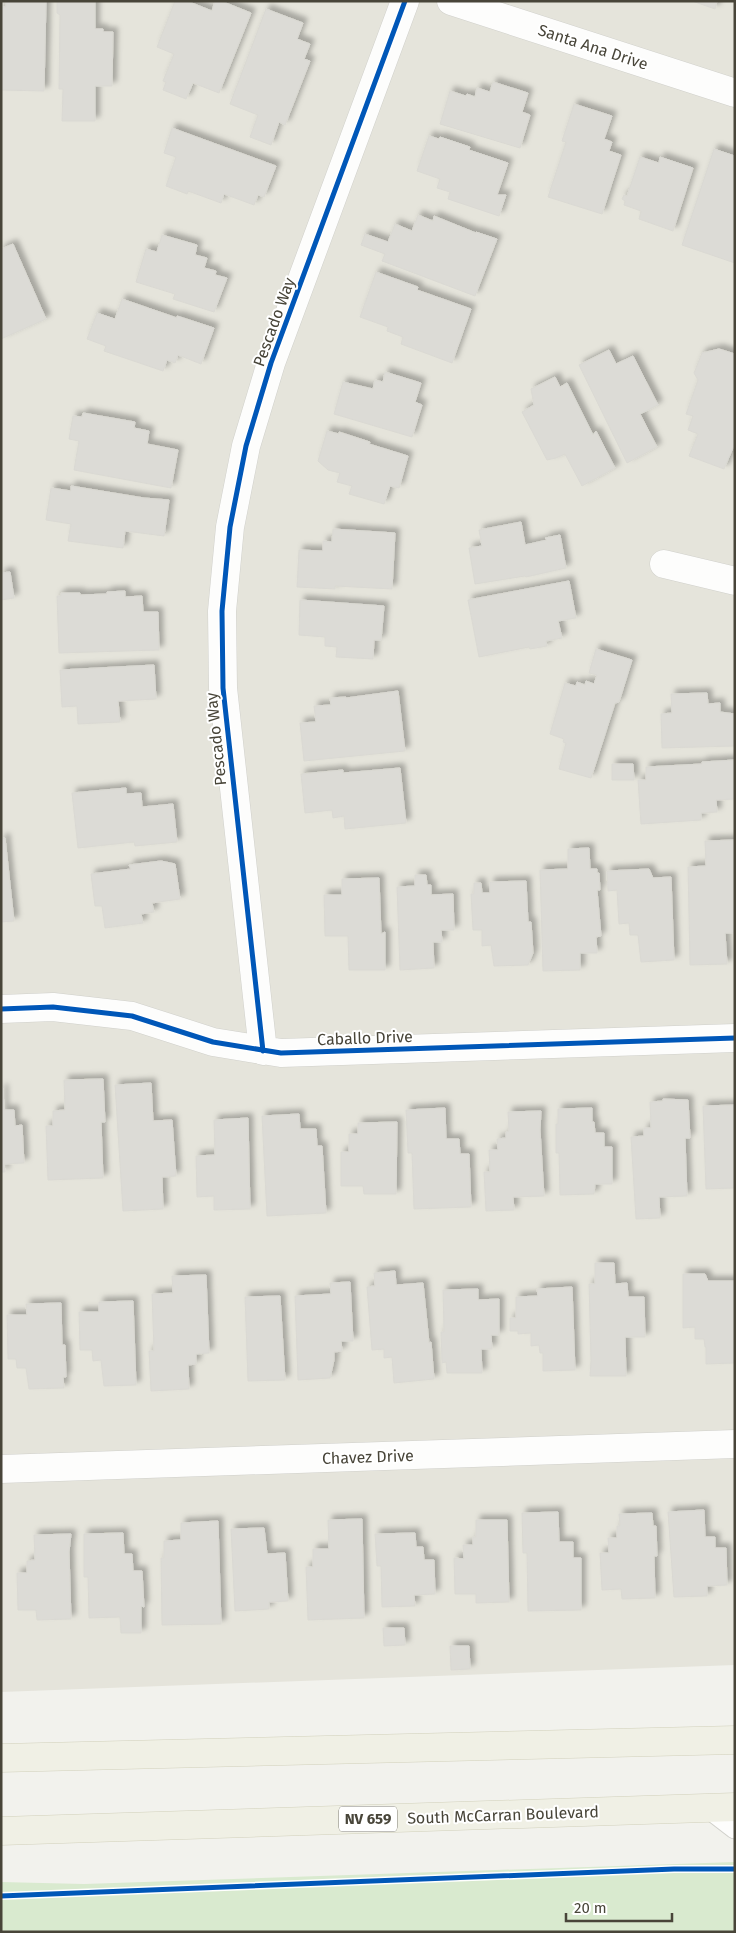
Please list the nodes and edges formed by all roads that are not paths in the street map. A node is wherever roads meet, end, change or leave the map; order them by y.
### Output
1 (405, 1) edge
2 (451, 1) edge
3 (735, 93) edge
4 (664, 564) dead end
5 (735, 581) edge
6 (1, 1009) edge
7 (735, 1038) edge
8 (263, 1051) junction
9 (735, 1444) edge
10 (1, 1469) edge
11 (735, 1740) edge
12 (1, 1758) edge
13 (722, 1807) edge
14 (735, 1828) edge
15 (1, 1831) edge

1 - 8 street, Pescado Way
2 - 3 street, Santa Ana Drive
4 - 5 street
6 - 8 street, Caballo Drive
7 - 8 street, Caballo Drive
9 - 10 street, Chavez Drive
11 - 12 main road
13 - 14 lane
13 - 15 main road, South McCarran Boulevard / NV 659

